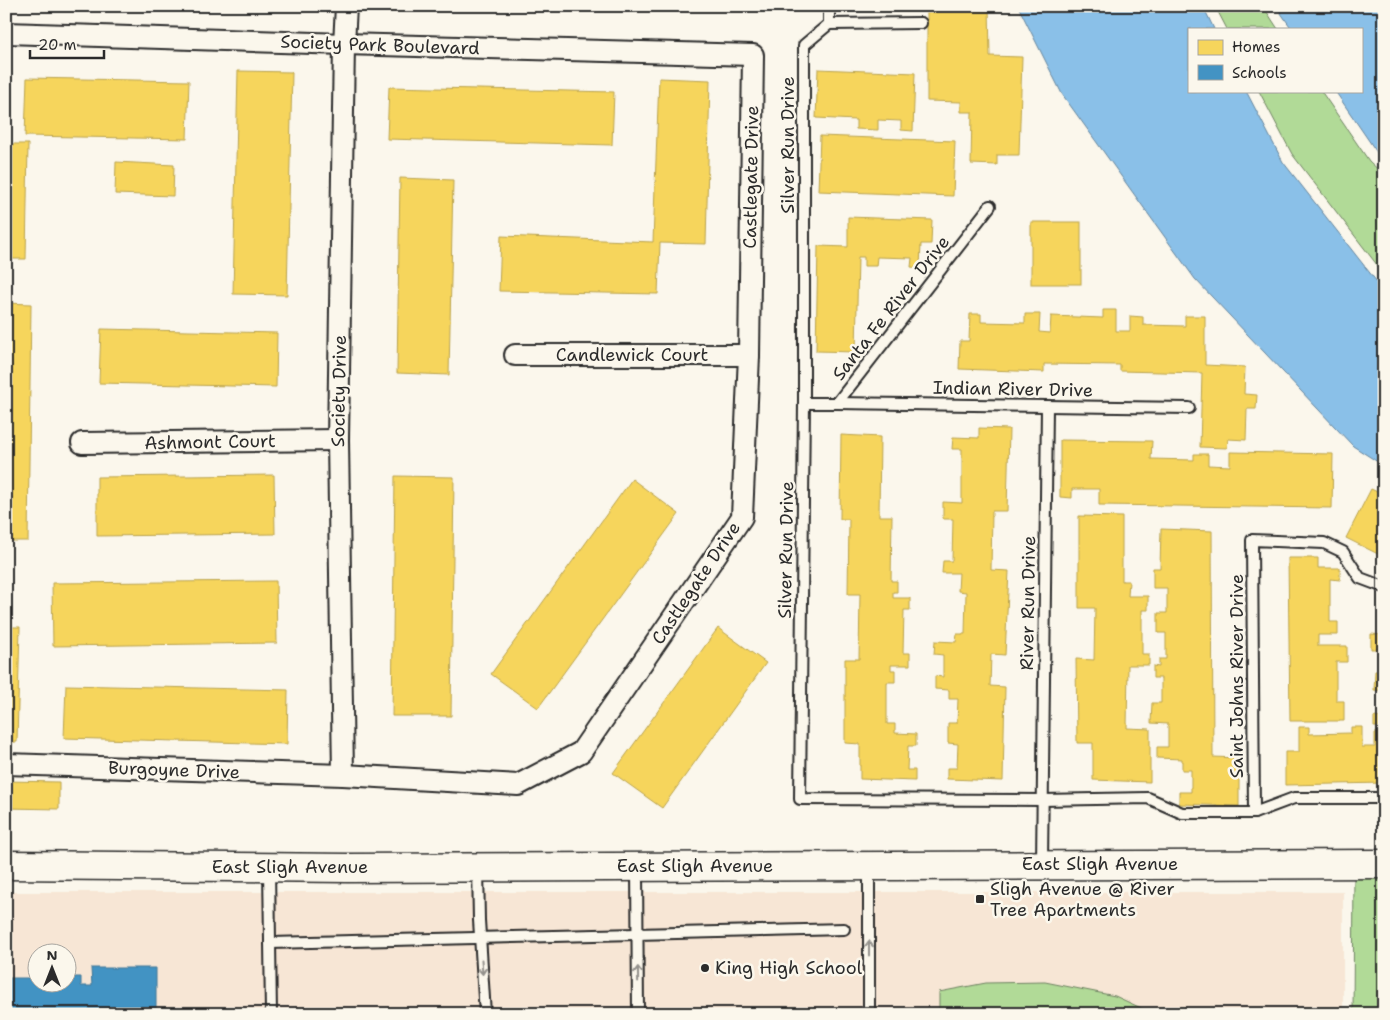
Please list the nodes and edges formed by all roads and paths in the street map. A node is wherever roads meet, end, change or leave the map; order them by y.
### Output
1 (346, 6) edge
2 (829, 6) edge
3 (921, 23) dead end
4 (829, 24) junction
5 (6, 32) edge
6 (344, 44) junction
7 (753, 55) joint
8 (990, 206) dead end
9 (515, 355) dead end
10 (749, 355) junction
11 (804, 402) junction
12 (837, 403) junction
13 (1047, 406) junction
14 (1189, 408) dead end
15 (338, 440) junction
16 (82, 443) dead end
17 (1384, 587) edge
18 (6, 764) edge
19 (343, 775) junction
20 (1384, 798) edge
21 (1042, 800) junction
22 (1254, 813) junction
23 (1042, 864) junction
24 (1384, 864) edge
25 (6, 865) edge
26 (869, 865) junction
27 (637, 866) junction
28 (269, 867) junction
29 (478, 867) junction
30 (844, 929) dead end
31 (638, 934) junction
32 (480, 938) junction
33 (270, 943) junction
34 (271, 1014) edge
35 (485, 1014) edge
36 (638, 1014) edge
37 (869, 1014) edge

1 - 6 street, Society Drive
2 - 4 lane
3 - 4 lane
4 - 11 lane, Silver Run Drive
5 - 6 street, Society Park Boulevard
6 - 7 street, Society Park Boulevard
6 - 15 street, Society Drive
7 - 10 street, Castlegate Drive
8 - 12 lane, Santa Fe River Drive
9 - 10 street, Candlewick Court
10 - 19 street, Castlegate Drive
11 - 12 lane, Santa Fe River Drive
11 - 21 lane, Silver Run Drive
12 - 13 lane, Indian River Drive
13 - 14 lane, Indian River Drive
13 - 21 lane, River Run Drive
15 - 16 street, Ashmont Court
15 - 19 street, Society Drive
17 - 22 lane, Saint Johns River Drive
18 - 19 street, Burgoyne Drive
20 - 22 lane
21 - 22 lane
21 - 23 lane
23 - 24 street, East Sligh Avenue
23 - 26 street, East Sligh Avenue
25 - 28 street, East Sligh Avenue
26 - 27 street, East Sligh Avenue
37 -> 26 lane
27 - 29 street, East Sligh Avenue
27 - 31 lane
28 - 29 street, East Sligh Avenue
28 - 33 lane
29 - 32 lane
30 - 31 lane
31 - 32 lane
36 -> 31 lane
32 - 33 lane
32 -> 35 lane
33 - 34 lane

